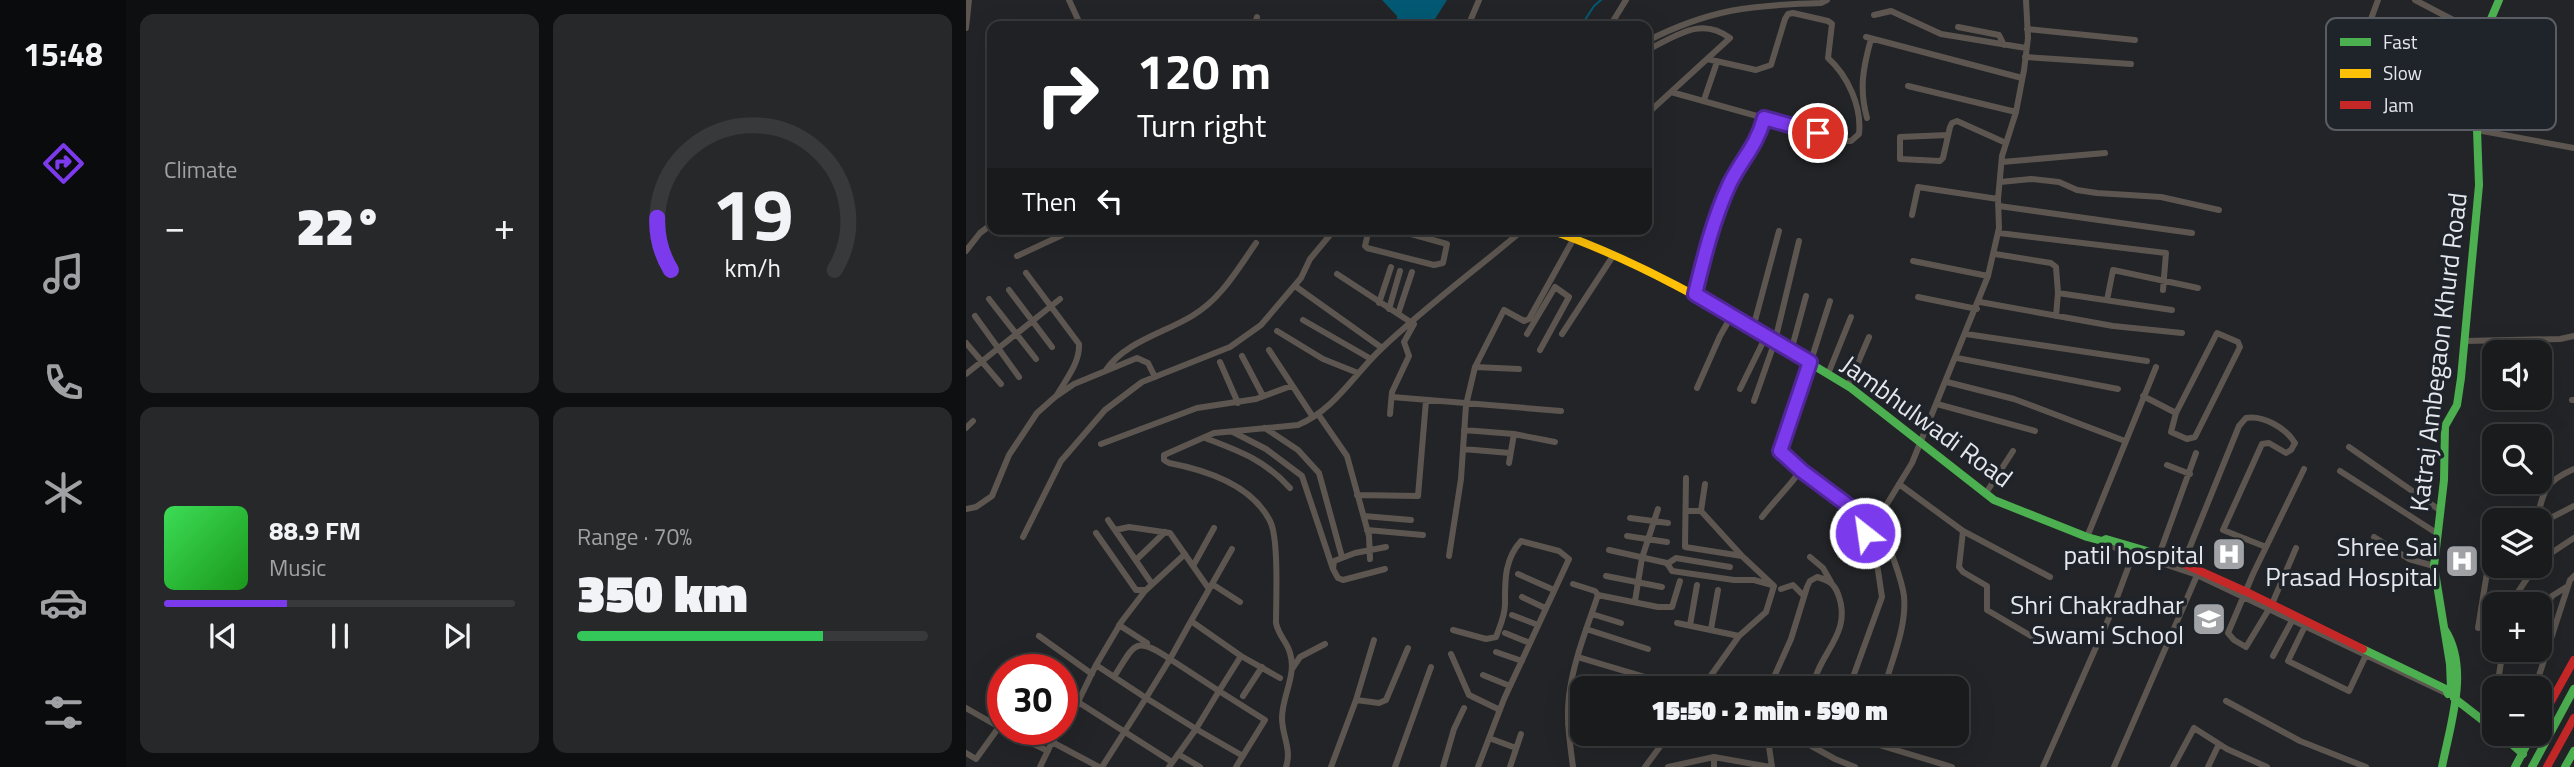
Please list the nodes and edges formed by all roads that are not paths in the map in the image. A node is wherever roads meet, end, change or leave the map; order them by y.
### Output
1 (969, 0) edge
2 (1069, 0) edge
3 (1479, 0) edge
4 (1626, 0) edge
5 (1827, 0) edge
6 (2026, 0) edge
7 (2378, 0) edge
8 (2415, 0) edge
9 (2499, 0) edge
10 (1874, 15) dead end
11 (1257, 18) dead end
12 (2371, 18) edge
13 (2450, 18) edge
14 (2492, 18) edge
15 (1079, 21) edge
16 (1256, 21) edge
17 (1470, 21) edge
18 (1613, 21) edge
19 (1958, 27) dead end
20 (966, 28) edge
21 (2027, 29) junction
22 (1652, 39) edge
23 (2135, 40) dead end
24 (2004, 45) junction
25 (1652, 48) edge
26 (2026, 48) junction
27 (2025, 57) junction
28 (1707, 59) junction
29 (1717, 62) junction
30 (2131, 64) dead end
31 (2022, 78) junction
32 (1908, 86) dead end
33 (1671, 92) junction
34 (1705, 97) dead end
35 (1652, 109) edge
36 (2016, 112) junction
37 (1764, 118) junction
38 (1867, 118) dead end
39 (2477, 130) joint
40 (1948, 135) junction
41 (2006, 143) junction
42 (2574, 148) edge
43 (2105, 153) dead end
44 (2002, 163) junction
45 (2000, 182) junction
46 (1999, 202) junction
47 (2219, 210) dead end
48 (1912, 215) dead end
49 (987, 228) edge
50 (1779, 231) dead end
51 (1998, 233) junction
52 (2192, 233) dead end
53 (1062, 235) edge
54 (1330, 235) edge
55 (1368, 235) edge
56 (1420, 235) edge
57 (1517, 235) edge
58 (1565, 235) edge
59 (1574, 238) junction
60 (1799, 241) dead end
61 (1256, 243) dead end
62 (966, 251) edge
63 (1995, 254) junction
64 (1017, 256) dead end
65 (1613, 256) junction
66 (1913, 261) dead end
67 (1391, 267) dead end
68 (1400, 271) dead end
69 (1412, 272) dead end
70 (1026, 273) dead end
71 (1337, 274) dead end
72 (1989, 276) junction
73 (2164, 280) junction
74 (1552, 284) junction
75 (1295, 286) junction
76 (2198, 288) dead end
77 (1009, 290) dead end
78 (2163, 290) dead end
79 (2058, 293) junction
80 (1695, 294) junction
81 (1806, 296) dead end
82 (1918, 296) dead end
83 (989, 299) dead end
84 (1060, 299) dead end
85 (2107, 300) junction
86 (1829, 301) dead end
87 (1379, 303) junction
88 (1051, 306) junction
89 (1978, 306) junction
90 (1389, 309) junction
91 (2172, 310) dead end
92 (1398, 314) junction
93 (1732, 315) junction
94 (975, 316) dead end
95 (2056, 316) junction
96 (1851, 317) dead end
97 (1033, 320) junction
98 (1303, 320) dead end
99 (1412, 323) junction
100 (1753, 328) junction
101 (1277, 331) dead end
102 (2182, 333) dead end
103 (1016, 334) junction
104 (1527, 334) dead end
105 (1562, 334) dead end
106 (1966, 334) junction
107 (1766, 336) junction
108 (2574, 336) edge
109 (1869, 337) dead end
110 (1775, 341) junction
111 (2464, 341) junction
112 (966, 343) edge
113 (1052, 347) dead end
114 (998, 348) junction
115 (1382, 348) junction
116 (1269, 350) dead end
117 (1540, 350) dead end
118 (1791, 351) junction
119 (1242, 356) dead end
120 (1957, 358) junction
121 (1036, 359) dead end
122 (1371, 359) junction
123 (981, 362) junction
124 (1220, 362) dead end
125 (1810, 362) junction
126 (2147, 362) dead end
127 (1475, 367) junction
128 (2156, 367) dead end
129 (1519, 369) dead end
130 (1104, 372) junction
131 (966, 373) edge
132 (1358, 373) junction
133 (1828, 374) junction
134 (1019, 377) dead end
135 (1155, 377) junction
136 (1947, 382) junction
137 (1000, 384) dead end
138 (1291, 386) junction
139 (1848, 386) junction
140 (1697, 388) dead end
141 (1740, 389) dead end
142 (2118, 389) dead end
143 (1264, 396) junction
144 (2143, 396) junction
145 (1055, 397) junction
146 (1392, 397) junction
147 (1426, 401) junction
148 (1754, 401) dead end
149 (1238, 402) junction
150 (1937, 404) junction
151 (1465, 405) junction
152 (1561, 411) dead end
153 (2176, 413) junction
154 (1390, 414) dead end
155 (1315, 415) junction
156 (973, 421) dead end
157 (966, 428) edge
158 (1265, 428) junction
159 (1464, 430) junction
160 (1231, 431) junction
161 (2035, 431) dead end
162 (1514, 434) junction
163 (1205, 438) junction
164 (2125, 441) junction
165 (1555, 442) dead end
166 (1920, 443) junction
167 (1101, 444) dead end
168 (2349, 447) dead end
169 (1463, 449) junction
170 (2013, 451) dead end
171 (1510, 453) junction
172 (2196, 453) dead end
173 (1509, 463) dead end
174 (2167, 465) dead end
175 (2574, 468) edge
176 (1801, 470) junction
177 (2304, 470) dead end
178 (2340, 471) dead end
179 (2190, 474) junction
180 (1686, 478) dead end
181 (1705, 484) dead end
182 (1899, 484) junction
183 (1290, 488) dead end
184 (1986, 494) junction
185 (1357, 495) junction
186 (2574, 506) edge
187 (2541, 508) edge
188 (966, 509) edge
189 (1658, 509) dead end
190 (1686, 511) junction
191 (1701, 511) junction
192 (2441, 511) junction
193 (1364, 516) junction
194 (2552, 516) edge
195 (1762, 517) dead end
196 (1879, 517) junction
197 (1630, 518) dead end
198 (1865, 518) junction
199 (1108, 520) dead end
200 (1412, 520) dead end
201 (1652, 522) junction
202 (1668, 523) dead end
203 (1135, 528) junction
204 (1214, 528) dead end
205 (1115, 530) junction
206 (1367, 530) junction
207 (1963, 531) junction
208 (1165, 532) junction
209 (1096, 533) dead end
210 (2438, 534) junction
211 (1423, 535) dead end
212 (1627, 536) dead end
213 (1023, 537) dead end
214 (2087, 537) junction
215 (2374, 537) dead end
216 (2574, 538) edge
217 (1647, 540) junction
218 (1123, 541) junction
219 (1667, 542) dead end
220 (1386, 547) dead end
221 (2266, 547) junction
222 (2296, 548) dead end
223 (1232, 549) dead end
224 (1370, 549) junction
225 (1609, 550) dead end
226 (2135, 550) junction
227 (2552, 553) edge
228 (1185, 554) junction
229 (2159, 555) junction
230 (1449, 556) dead end
231 (1742, 556) junction
232 (1342, 557) junction
233 (1810, 557) dead end
234 (1642, 558) junction
235 (1370, 559) dead end
236 (1136, 561) junction
237 (1894, 562) junction
238 (1667, 564) junction
239 (2183, 564) junction
240 (1193, 566) junction
241 (2434, 566) junction
242 (1730, 567) dead end
243 (1878, 568) junction
244 (1333, 569) junction
245 (1385, 569) dead end
246 (2198, 573) junction
247 (1518, 574) dead end
248 (1606, 576) dead end
249 (2574, 576) edge
250 (2050, 577) dead end
251 (2485, 578) edge
252 (1638, 581) junction
253 (1680, 581) dead end
254 (1831, 582) junction
255 (1152, 584) junction
256 (1573, 584) dead end
257 (1697, 585) dead end
258 (2568, 586) junction
259 (1211, 587) junction
260 (1662, 587) dead end
261 (1777, 587) junction
262 (1146, 590) junction
263 (1554, 590) junction
264 (1718, 590) dead end
265 (2244, 594) junction
266 (1598, 596) junction
267 (1804, 596) junction
268 (2552, 596) edge
269 (1522, 597) dead end
270 (1635, 601) junction
271 (1240, 602) dead end
272 (2270, 606) junction
273 (1545, 608) junction
274 (1592, 614) junction
275 (1512, 615) dead end
276 (2294, 618) junction
277 (1191, 621) junction
278 (1621, 623) dead end
279 (1677, 623) dead end
280 (2306, 624) junction
281 (1119, 625) junction
282 (1538, 625) junction
283 (1690, 625) junction
284 (2478, 628) dead end
285 (1586, 629) junction
286 (1711, 629) junction
287 (1453, 631) dead end
288 (1505, 633) dead end
289 (1039, 636) dead end
290 (1740, 636) junction
291 (2036, 639) dead end
292 (1374, 640) dead end
293 (1530, 643) junction
294 (1325, 644) dead end
295 (1150, 646) junction
296 (1408, 648) dead end
297 (1648, 649) dead end
298 (1496, 652) dead end
299 (2367, 653) junction
300 (1451, 654) dead end
301 (1241, 656) junction
302 (2273, 656) dead end
303 (1578, 657) junction
304 (1170, 659) junction
305 (2574, 660) edge
306 (1522, 661) junction
307 (1096, 665) junction
308 (1262, 667) junction
309 (1432, 667) dead end
310 (1292, 669) junction
311 (1092, 674) junction
312 (1483, 675) dead end
313 (1642, 676) edge
314 (1711, 676) edge
315 (1774, 676) edge
316 (1816, 676) edge
317 (1853, 676) edge
318 (1887, 676) edge
319 (2539, 676) edge
320 (1114, 677) junction
321 (1280, 678) dead end
322 (1510, 686) junction
323 (2574, 689) edge
324 (1219, 691) junction
325 (2452, 694) junction
326 (1569, 695) joint
327 (1243, 696) dead end
328 (2552, 696) edge
329 (1146, 698) junction
330 (1356, 700) junction
331 (2226, 701) dead end
332 (1078, 702) joint
333 (966, 708) edge
334 (1464, 708) dead end
335 (1500, 710) junction
336 (2574, 718) edge
337 (2482, 719) edge
338 (987, 720) edge
339 (1265, 720) junction
340 (1568, 724) joint
341 (1274, 725) dead end
342 (1196, 729) junction
343 (1124, 733) junction
344 (1521, 734) dead end
345 (1489, 738) junction
346 (2219, 744) junction
347 (988, 745) edge
348 (1036, 745) edge
349 (1051, 745) edge
350 (1058, 745) edge
351 (1660, 746) edge
352 (1769, 746) edge
353 (1812, 746) edge
354 (1816, 746) edge
355 (1882, 746) edge
356 (2513, 746) edge
357 (2526, 746) edge
358 (1516, 748) junction
359 (1817, 749) junction
360 (1048, 751) junction
361 (2574, 751) edge
362 (966, 753) edge
363 (1178, 754) junction
364 (2522, 754) junction
365 (1243, 756) junction
366 (1714, 757) junction
367 (1928, 764) edge
368 (1170, 765) edge
369 (1683, 766) edge
370 (1040, 767) edge
371 (1101, 767) edge
372 (1200, 767) edge
373 (1236, 767) edge
374 (1286, 767) edge
375 (1331, 767) edge
376 (1395, 767) edge
377 (1443, 767) edge
378 (1478, 767) edge
379 (1510, 767) edge
380 (1573, 767) edge
381 (1645, 767) edge
382 (1668, 767) edge
383 (1714, 767) edge
384 (1771, 767) edge
385 (1855, 767) edge
386 (1952, 767) edge
387 (2043, 767) edge
388 (2114, 767) edge
389 (2173, 767) edge
390 (2208, 767) edge
391 (2267, 767) edge
392 (2366, 767) edge
393 (2442, 767) edge
394 (2515, 767) edge
395 (2532, 767) edge
396 (2547, 767) edge
397 (2565, 767) edge

1 - 20 street
2 - 15 street
3 - 17 street
4 - 18 street
5 - 22 street
6 - 21 street
7 - 12 street
8 - 13 street
9 - 14 main road, Katraj Ambegaon Khurd Road
10 - 24 street
11 - 16 street
19 - 24 street
21 - 23 street
21 - 26 street
24 - 26 street
25 - 28 street
26 - 27 street
27 - 30 street
27 - 31 street
28 - 29 street
28 - 33 street
29 - 34 street
29 - 37 street
31 - 36 street
31 - 38 street
32 - 36 street
33 - 35 street
33 - 37 street
36 - 41 street
37 - 80 street
39 - 42 street
39 - 111 main road, Katraj Ambegaon Khurd Road
40 - 40 street
40 - 41 street
41 - 44 street
43 - 44 street
44 - 45 street
45 - 46 street
45 - 47 street
46 - 48 street
46 - 51 street
46 - 52 street
49 - 62 street
50 - 100 street
51 - 63 street
51 - 73 street
53 - 64 street
54 - 75 street
55 - 56 street
57 - 99 street
58 - 59 main road, Jambhulwadi Road
59 - 65 main road, Jambhulwadi Road
59 - 74 street
60 - 110 street
61 - 130 street
63 - 72 street
63 - 79 street
65 - 80 main road, Jambhulwadi Road
65 - 105 street
66 - 72 street
67 - 87 street
68 - 90 street
69 - 92 street
70 - 88 street
71 - 87 street
72 - 89 street
73 - 76 street
73 - 78 street
73 - 85 street
74 - 104 street
74 - 117 street
74 - 127 street
75 - 115 street
75 - 135 street
77 - 97 street
79 - 85 street
79 - 95 street
80 - 93 main road, Jambhulwadi Road
81 - 118 street
82 - 89 street
83 - 103 street
84 - 88 street
85 - 91 street
86 - 125 street
87 - 90 street
88 - 97 street
88 - 145 street
89 - 95 street
89 - 106 street
90 - 92 street
92 - 99 street
93 - 100 main road, Jambhulwadi Road
93 - 140 street
94 - 114 street
95 - 102 street
96 - 133 street
97 - 103 street
97 - 113 street
98 - 122 street
99 - 115 street
99 - 146 street
100 - 107 main road, Jambhulwadi Road
101 - 132 street
103 - 114 street
103 - 121 street
106 - 120 street
106 - 126 street
107 - 110 main road, Jambhulwadi Road
107 - 141 street
108 - 111 street
109 - 139 street
110 - 118 main road, Jambhulwadi Road
110 - 148 street
111 - 192 main road, Katraj Ambegaon Khurd Road
112 - 123 street
114 - 123 street
114 - 134 street
115 - 122 street
116 - 138 street
118 - 125 main road, Jambhulwadi Road
119 - 143 street
120 - 136 street
120 - 142 street
122 - 132 street
123 - 131 street
123 - 137 street
124 - 149 street
125 - 133 main road, Jambhulwadi Road
125 - 176 street
127 - 129 street
127 - 151 street
128 - 144 street
130 - 135 street
130 - 145 street
132 - 155 street
133 - 139 main road, Jambhulwadi Road
135 - 213 street
136 - 150 street
136 - 164 street
138 - 143 street
138 - 155 street
139 - 166 main road, Jambhulwadi Road
143 - 149 street
144 - 153 street
144 - 164 street
145 - 188 street
146 - 147 street
146 - 154 street
147 - 151 street
147 - 185 street
149 - 167 street
150 - 161 street
150 - 166 street
151 - 152 street
151 - 159 street
153 - 153 street
155 - 158 street
155 - 185 street
156 - 157 street
158 - 160 street
158 - 232 street
159 - 162 street
159 - 169 street
160 - 163 street
160 - 244 street
162 - 165 street
162 - 171 street
163 - 183 street
163 - 310 street
164 - 214 street
166 - 182 street
166 - 184 main road, Jambhulwadi Road
168 - 192 street
169 - 171 street
169 - 230 street
170 - 184 street
171 - 173 street
172 - 179 street
174 - 179 street
175 - 187 street
176 - 195 street
176 - 198 street
177 - 221 street
178 - 210 street
179 - 229 street
180 - 190 street
181 - 191 street
182 - 196 street
182 - 207 street
184 - 214 main road, Jambhulwadi Road
185 - 193 street
186 - 194 street
189 - 201 street
190 - 191 street
190 - 231 street
191 - 231 street
192 - 210 main road, Katraj Ambegaon Khurd Road
193 - 200 street
193 - 206 street
196 - 198 street
196 - 237 street
197 - 201 street
198 - 243 street
199 - 205 street
201 - 202 street
201 - 217 street
203 - 205 street
203 - 208 street
203 - 218 street
204 - 240 street
205 - 218 street
206 - 211 street
206 - 224 street
207 - 250 street
207 - 291 street
208 - 228 street
208 - 236 street
209 - 262 street
210 - 241 main road, Katraj Ambegaon Khurd Road
212 - 217 street
214 - 226 main road, Jambhulwadi Road
215 - 241 street
216 - 227 street
217 - 219 street
217 - 234 street
218 - 236 street
220 - 224 street
221 - 239 street
221 - 265 street
222 - 272 street
223 - 259 street
224 - 232 street
224 - 235 street
225 - 234 street
226 - 229 main road, Jambhulwadi Road
226 - 246 street, Jambhulwadi Road
226 - 387 street
228 - 240 street
228 - 255 street
229 - 239 main road, Jambhulwadi Road
231 - 261 street
232 - 244 street
233 - 254 street
234 - 238 street
234 - 252 street
236 - 255 street
237 - 243 street
237 - 318 street
238 - 242 street
238 - 261 street
239 - 246 main road, Jambhulwadi Road
240 - 259 street
241 - 325 main road, Katraj Ambegaon Khurd Road
243 - 317 street
244 - 245 street
246 - 265 main road, Jambhulwadi Road
246 - 388 street
247 - 263 street
248 - 252 street
249 - 258 street
251 - 284 street
252 - 260 street
252 - 270 street
253 - 270 street
254 - 267 street
254 - 316 street
255 - 262 street
256 - 266 street
257 - 283 street
258 - 268 street
258 - 319 street
259 - 271 street
259 - 277 street
261 - 267 street
261 - 290 street
262 - 281 street
263 - 273 street
263 - 287 street
264 - 286 street
265 - 272 main road, Jambhulwadi Road
265 - 272 street
266 - 270 street
266 - 274 street
267 - 315 street
269 - 273 street
272 - 276 main road, Jambhulwadi Road
273 - 282 street
274 - 278 street
274 - 285 street
275 - 282 street
276 - 280 main road, Jambhulwadi Road
276 - 302 street
277 - 301 street
277 - 304 street
279 - 283 street
280 - 299 main road, Jambhulwadi Road
280 - 299 street
281 - 295 street
281 - 307 street
282 - 293 street
283 - 286 street
285 - 297 street
285 - 303 street
286 - 290 street
288 - 293 street
289 - 311 street
290 - 314 street
292 - 330 street
293 - 306 street
294 - 310 street
295 - 304 street
295 - 320 street
296 - 330 street
298 - 306 street
299 - 325 main road, Jambhulwadi Road
300 - 335 street
301 - 308 street
301 - 324 street
303 - 313 street
303 - 326 street
304 - 324 street
304 - 329 street
305 - 328 main road
306 - 322 street
307 - 311 street
307 - 320 street
308 - 321 street
308 - 327 street
309 - 376 street
310 - 374 street
311 - 332 street
312 - 322 street
320 - 329 street
322 - 335 street
323 - 395 main road
324 - 339 street
324 - 342 street
325 - 337 main road, Jambhulwadi Road
325 - 393 main road, Katraj Ambegaon Khurd Road
326 - 340 street
329 - 342 street
329 - 343 street
330 - 375 street
331 - 392 street
332 - 343 street
333 - 338 street
334 - 377 street
335 - 345 street
336 - 396 main road
339 - 341 street
339 - 365 street
340 - 380 street
342 - 363 street
342 - 365 street
343 - 368 street
343 - 371 street
344 - 358 street
345 - 358 street
345 - 378 street
346 - 389 street
346 - 390 street
346 - 391 street
347 - 362 street
348 - 360 street
349 - 360 street
350 - 371 street
351 - 381 street
352 - 384 street
353 - 359 street
354 - 359 street
355 - 367 street
356 - 364 main road
357 - 364 main road
358 - 379 street
359 - 385 street
360 - 370 street
361 - 397 main road
363 - 368 street
363 - 372 street
364 - 394 main road
365 - 373 street
366 - 369 street
366 - 383 street
366 - 384 street
367 - 386 street
369 - 382 street

